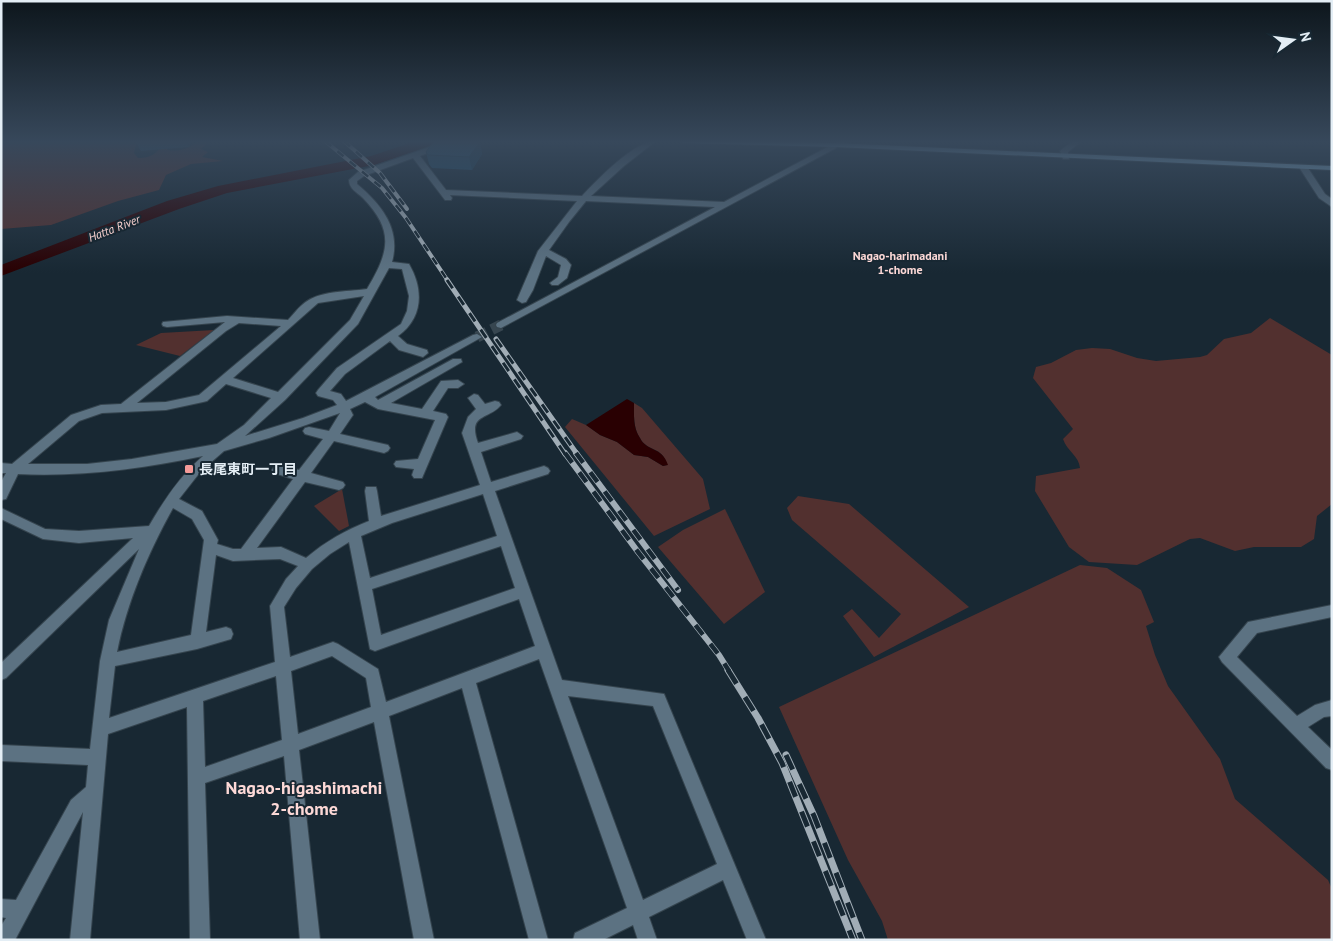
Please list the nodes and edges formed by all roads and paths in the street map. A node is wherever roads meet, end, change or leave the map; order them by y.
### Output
1 (353, 185) edge
2 (438, 185) edge
3 (597, 185) edge
4 (763, 185) edge
5 (1315, 185) edge
6 (443, 192) junction
7 (583, 198) junction
8 (451, 201) dead end
9 (1332, 204) edge
10 (726, 205) junction
11 (543, 251) junction
12 (386, 265) junction
13 (555, 283) dead end
14 (370, 292) junction
15 (522, 300) dead end
16 (237, 320) junction
17 (291, 323) junction
18 (167, 324) dead end
19 (501, 325) tunnel mouth
20 (391, 336) junction
21 (477, 337) tunnel mouth
22 (423, 353) dead end
23 (456, 362) dead end
24 (426, 378) junction
25 (226, 380) junction
26 (458, 384) dead end
27 (440, 392) junction
28 (281, 397) junction
29 (366, 397) junction
30 (484, 404) dead end
31 (378, 405) junction
32 (344, 407) junction
33 (122, 409) junction
34 (425, 414) junction
35 (309, 431) dead end
36 (332, 436) junction
37 (518, 436) dead end
38 (222, 446) junction
39 (384, 448) dead end
40 (474, 449) junction
41 (400, 464) dead end
42 (8, 469) edge
43 (278, 470) dead end
44 (544, 471) dead end
45 (304, 476) junction
46 (339, 485) dead end
47 (488, 488) junction
48 (370, 491) dead end
49 (1, 495) edge
50 (170, 501) junction
51 (1, 513) edge
52 (376, 523) junction
53 (153, 531) junction
54 (354, 532) junction
55 (505, 539) junction
56 (210, 547) junction
57 (244, 555) junction
58 (307, 564) junction
59 (364, 586) junction
60 (524, 591) junction
61 (1332, 612) edge
62 (226, 634) dead end
63 (198, 642) junction
64 (544, 650) junction
65 (108, 661) junction
66 (283, 665) junction
67 (1, 673) edge
68 (467, 680) junction
69 (557, 687) junction
70 (195, 696) junction
71 (1332, 708) edge
72 (380, 711) junction
73 (1296, 726) junction
74 (100, 729) junction
75 (291, 745) junction
76 (1, 753) edge
77 (97, 756) junction
78 (1332, 762) edge
79 (196, 778) junction
80 (94, 791) junction
81 (728, 868) junction
82 (1, 908) edge
83 (20, 910) junction
84 (639, 913) junction
85 (4, 940) edge
86 (80, 940) edge
87 (200, 940) edge
88 (310, 940) edge
89 (424, 940) edge
90 (539, 940) edge
91 (582, 940) edge
92 (648, 940) edge
93 (757, 940) edge

1 - 12 street
2 - 6 street
3 - 7 street
4 - 10 street
5 - 9 street
6 - 7 street
6 - 8 street
7 - 10 street
7 - 11 street
10 - 19 street
11 - 13 street
11 - 15 street
12 - 14 street
12 - 20 street
14 - 17 street
14 - 28 street
16 - 17 street
16 - 18 street
16 - 33 street
17 - 25 street
20 - 22 street
20 - 32 street
21 - 29 street
23 - 24 street
24 - 27 street
24 - 31 street
25 - 28 street
25 - 33 street
26 - 27 street
27 - 34 street
28 - 38 street
29 - 31 street
29 - 32 street
30 - 40 street
31 - 34 street
32 - 36 street
32 - 38 street
33 - 42 street
34 - 41 street
35 - 36 street
36 - 39 street
36 - 45 street
37 - 40 street
38 - 42 street
38 - 50 street
40 - 47 street
42 - 49 street
43 - 45 street
44 - 47 street
45 - 46 street
45 - 57 street
47 - 52 street
47 - 55 street
48 - 52 street
50 - 53 street
50 - 56 street
51 - 53 street
52 - 54 street
53 - 65 street
53 - 67 street
54 - 58 street
54 - 59 street
55 - 59 street
55 - 60 street
56 - 57 street
56 - 63 street
57 - 58 street
58 - 66 street
59 - 60 street
60 - 64 street
61 - 73 street
62 - 63 street
63 - 65 street
64 - 68 street
64 - 69 street
65 - 74 street
66 - 70 street
66 - 72 street
66 - 75 street
68 - 72 street
68 - 90 street
69 - 81 street
69 - 84 street
70 - 74 street
70 - 79 street
71 - 73 street
72 - 75 street
72 - 89 street
73 - 78 street
74 - 77 street
75 - 79 street
75 - 88 street
76 - 77 street
77 - 80 street
79 - 87 street
80 - 83 street
80 - 86 street
81 - 84 street
81 - 93 street
82 - 83 street
83 - 85 street
84 - 91 street
84 - 92 street

